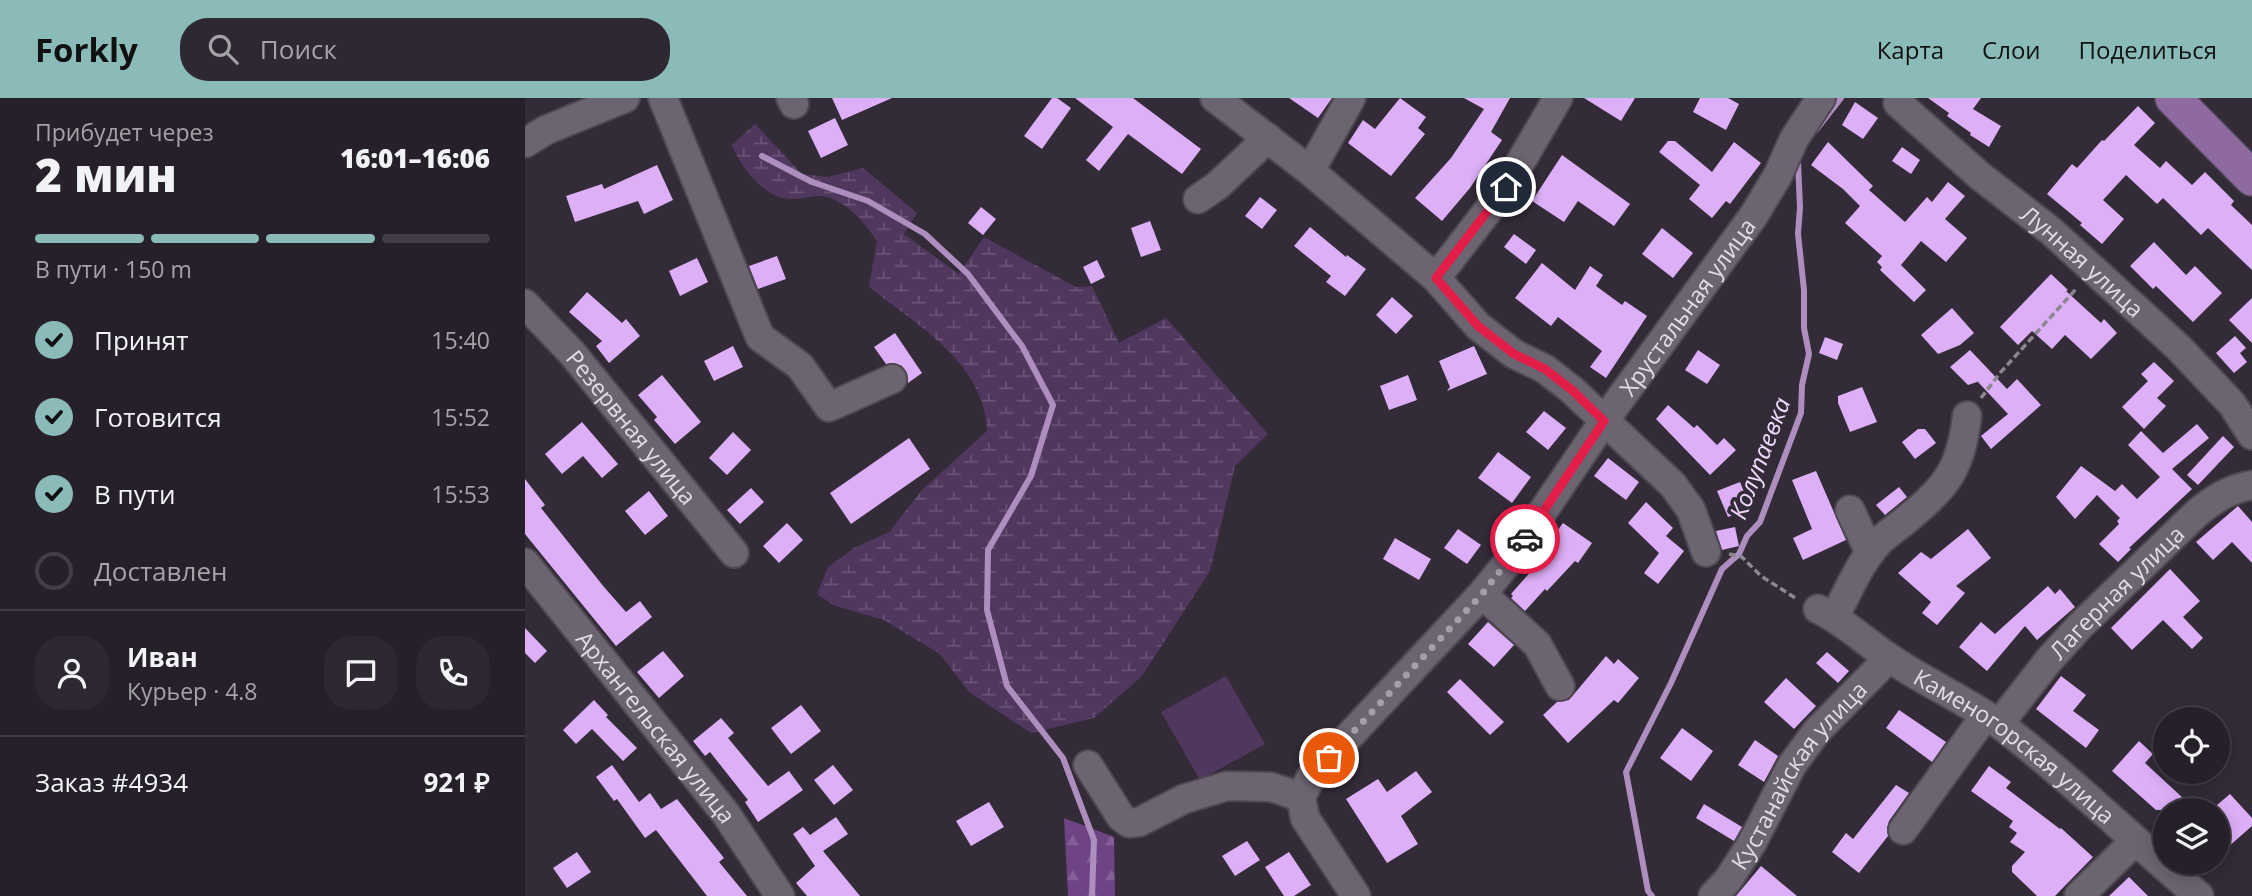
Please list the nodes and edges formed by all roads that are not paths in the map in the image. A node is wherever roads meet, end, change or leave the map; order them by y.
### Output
1 (625, 98) edge
2 (663, 98) edge
3 (1215, 98) edge
4 (1351, 98) edge
5 (1558, 98) edge
6 (1821, 98) edge
7 (2173, 98) edge
8 (1898, 103) dead end
9 (1268, 138) junction
10 (525, 143) edge
11 (1310, 171) junction
12 (2252, 178) edge
13 (1198, 199) dead end
14 (1436, 278) junction
15 (525, 304) edge
16 (891, 379) dead end
17 (1967, 416) road end
18 (1604, 421) junction
19 (2252, 435) edge
20 (2252, 485) edge
21 (1850, 509) dead end
22 (734, 553) dead end
23 (1718, 553) road end
24 (1870, 553) junction
25 (525, 563) edge
26 (1482, 594) junction
27 (1889, 658) junction
28 (1560, 686) dead end
29 (1992, 720) junction
30 (1088, 765) dead end
31 (1301, 797) junction
32 (1903, 830) dead end
33 (2135, 841) junction
34 (780, 896) edge
35 (1356, 896) edge
36 (1713, 896) edge
37 (2079, 896) edge
38 (2199, 896) edge

1 - 10 street
2 - 16 street
3 - 9 street
4 - 11 street
5 - 14 street
6 - 18 street, Хрустальная улица
7 - 12 main road
8 - 19 street, Лунная улица
9 - 11 street
9 - 13 street
11 - 14 street
14 - 18 street
15 - 22 street, Резервная улица
17 - 24 street
18 - 23 street
18 - 26 street, Хрустальная улица
20 - 29 street, Лагерная улица
21 - 24 street
24 - 27 street, Каменогорская улица
25 - 34 street, Архангельская улица
26 - 28 street
26 - 31 street, Хрустальная улица
27 - 29 street, Каменогорская улица
27 - 36 street, Кустанайская улица
29 - 32 street, Лагерная улица
29 - 33 street, Каменогорская улица
30 - 31 street
31 - 35 street
33 - 37 street
33 - 38 street, Каменогорская улица

